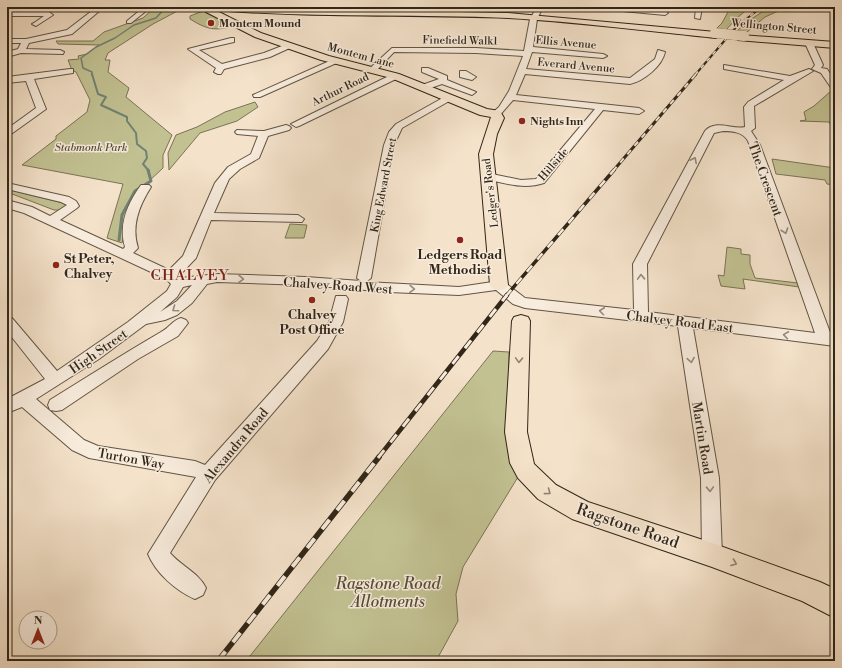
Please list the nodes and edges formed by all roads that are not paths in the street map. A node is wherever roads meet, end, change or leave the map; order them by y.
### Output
1 (10, 7) edge
2 (101, 7) edge
3 (148, 7) edge
4 (248, 7) edge
5 (540, 7) edge
6 (601, 7) edge
7 (699, 7) edge
8 (7, 9) edge
9 (221, 10) edge
10 (665, 10) edge
11 (7, 14) edge
12 (534, 17) junction
13 (698, 18) dead end
14 (129, 22) dead end
15 (36, 24) dead end
16 (666, 28) junction
17 (742, 37) junction
18 (232, 40) dead end
19 (7, 41) edge
20 (26, 41) junction
21 (809, 43) junction
22 (834, 45) edge
23 (290, 46) junction
24 (20, 51) junction
25 (528, 51) junction
26 (60, 52) dead end
27 (660, 52) dead end
28 (7, 55) edge
29 (603, 56) dead end
30 (337, 61) junction
31 (727, 67) dead end
32 (372, 70) junction
33 (426, 70) dead end
34 (816, 70) junction
35 (70, 71) dead end
36 (521, 71) junction
37 (835, 72) edge
38 (466, 75) dead end
39 (395, 76) junction
40 (28, 78) junction
41 (791, 79) junction
42 (7, 80) edge
43 (442, 80) junction
44 (425, 87) junction
45 (835, 87) edge
46 (472, 92) dead end
47 (257, 95) dead end
48 (510, 97) junction
49 (448, 98) junction
50 (601, 107) junction
51 (639, 111) dead end
52 (496, 114) junction
53 (296, 124) dead end
54 (286, 128) dead end
55 (745, 131) junction
56 (240, 132) dead end
57 (7, 134) edge
58 (264, 134) junction
59 (487, 176) junction
60 (7, 186) edge
61 (145, 188) dead end
62 (7, 204) edge
63 (207, 216) junction
64 (298, 219) dead end
65 (50, 221) junction
66 (124, 254) junction
67 (364, 278) dead end
68 (174, 279) junction
69 (202, 279) junction
70 (499, 285) junction
71 (341, 299) dead end
72 (523, 312) junction
73 (642, 316) junction
74 (142, 320) junction
75 (7, 321) edge
76 (685, 322) junction
77 (172, 327) dead end
78 (113, 342) junction
79 (832, 342) edge
80 (133, 355) junction
81 (55, 380) junction
82 (23, 398) junction
83 (56, 405) dead end
84 (7, 407) edge
85 (208, 474) junction
86 (712, 555) junction
87 (195, 588) dead end
88 (835, 604) edge

1 - 8 main road
2 - 20 street
3 - 14 street
4 - 12 main road
5 - 12 street
6 - 10 street
7 - 13 street
9 - 12 main road
9 - 23 main road, Montem Lane
10 - 16 street
11 - 15 street
12 - 16 main road, Wellington Street
12 - 25 street, Ledger's Road
16 - 17 main road, Wellington Street, bridge
17 - 21 main road, Wellington Street
17 - 22 main road, Wellington Street
18 - 23 street
19 - 20 street
20 - 24 street
21 - 22 main road, Wellington Street
21 - 34 street
23 - 30 main road, Montem Lane
24 - 26 street
24 - 28 street
25 - 29 street, Ellis Avenue
25 - 32 street, Finefield Walk1
25 - 36 street, Ledger's Road
27 - 36 street, Everard Avenue
30 - 32 main road, Montem Lane
30 - 47 street
31 - 41 street
32 - 39 main road, Montem Lane
33 - 43 street
34 - 37 street
34 - 41 street
34 - 45 street
35 - 40 street
36 - 48 street, Ledger's Road
38 - 43 street
39 - 44 main road, Montem Lane
39 - 53 street, Arthur Road
40 - 42 street
40 - 57 street
41 - 55 street
43 - 44 street
43 - 46 street
44 - 49 main road, Montem Lane
48 - 50 street
48 - 52 street, Ledger's Road
49 - 52 main road, Montem Lane
49 - 67 street, King Edward Street
50 - 51 street
50 - 59 street, Hillside
52 - 59 main road, Ledger's Road
54 - 58 street
73 -> 55 street, The Crescent
55 -> 79 street, The Crescent
56 - 58 street
58 - 63 street, High Street
59 - 70 main road, Ledger's Road
60 - 65 street
61 - 66 street
62 - 65 street
63 - 64 street
63 - 68 street, High Street
65 - 66 street
66 - 68 street
68 - 69 street, Chalvey Road West
68 - 74 street, High Street
69 -> 70 street, Chalvey Road West
69 -> 74 street
70 - 72 street
71 - 85 street, Alexandra Road
73 -> 72 street, Chalvey Road East
72 -> 86 main road, Ragstone Road
73 - 76 street, Chalvey Road East
74 - 78 street, High Street
75 - 81 street
79 -> 76 street, Chalvey Road East
76 -> 86 street, Martin Road
77 - 80 street
78 - 80 street
78 - 81 street, High Street
80 - 83 street
81 - 82 street, High Street
82 - 84 street, High Street
82 - 85 street, Turton Way
85 - 87 street, Alexandra Road
86 -> 88 main road, Ragstone Road

